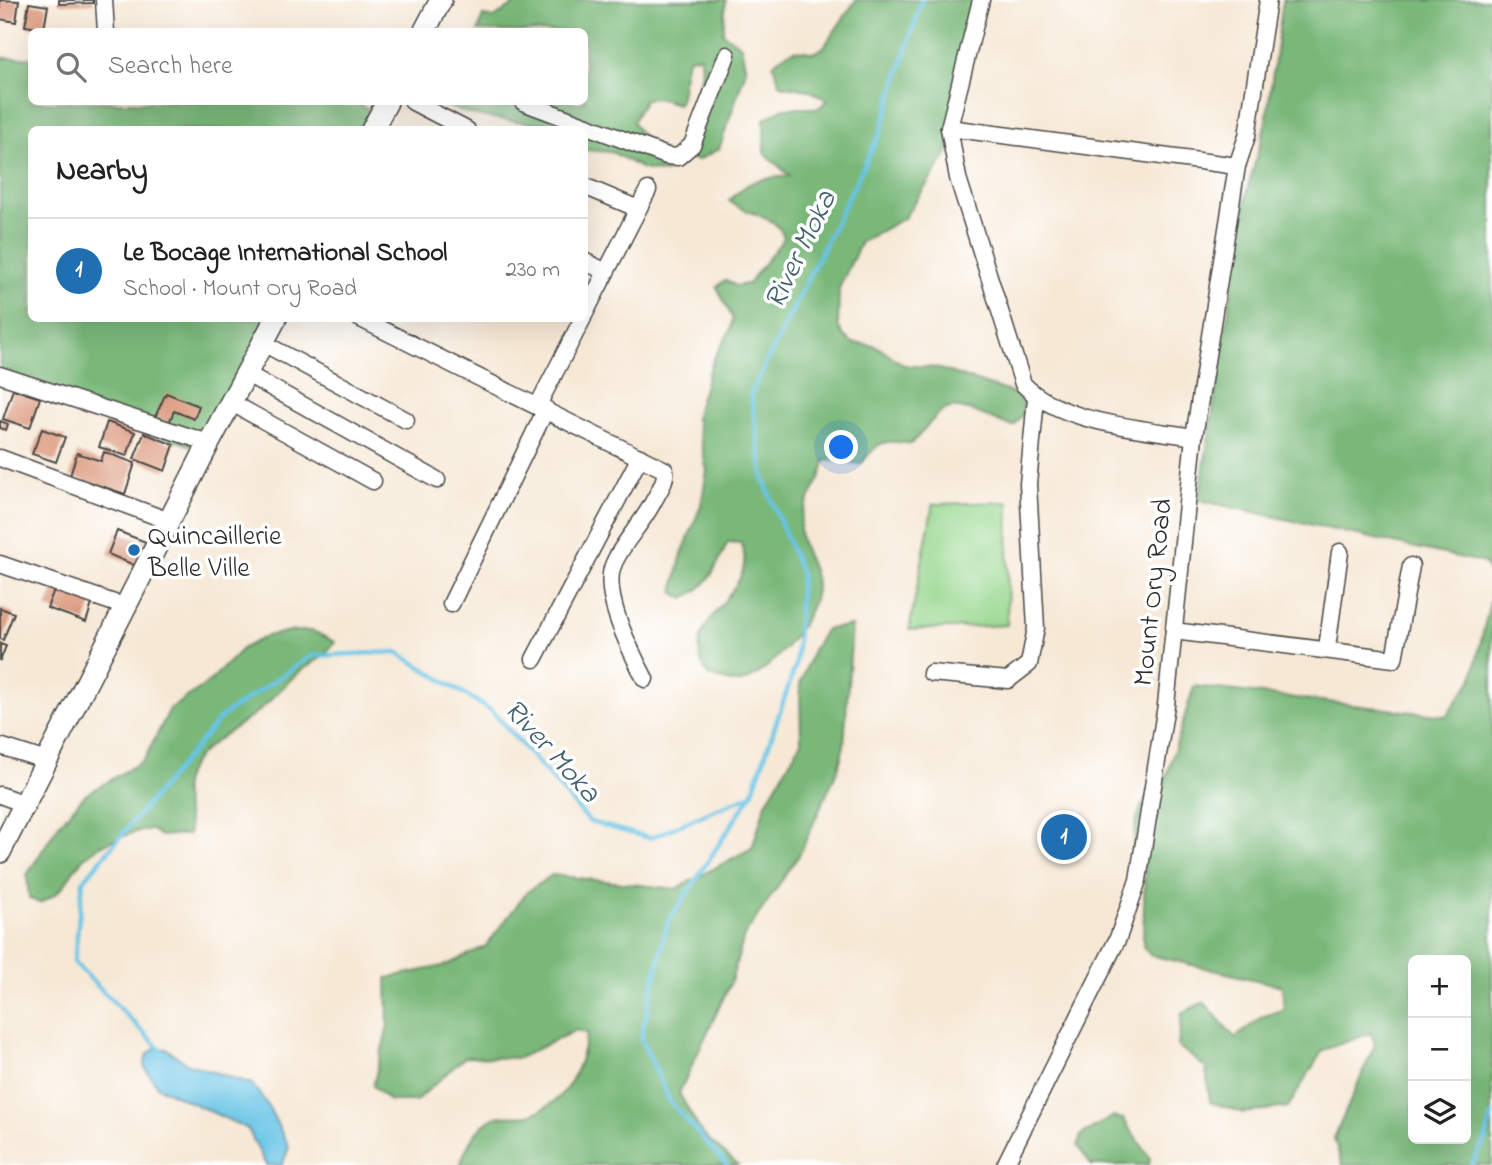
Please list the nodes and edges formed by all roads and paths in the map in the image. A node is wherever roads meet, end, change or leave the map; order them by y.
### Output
1 (104, 0) edge
2 (981, 0) edge
3 (1268, 0) edge
4 (436, 2) edge
5 (106, 28) edge
6 (426, 28) edge
7 (727, 55) dead end
8 (385, 105) edge
9 (419, 105) edge
10 (531, 105) edge
11 (374, 126) edge
12 (459, 126) edge
13 (587, 126) edge
14 (588, 126) edge
15 (949, 128) junction
16 (1237, 166) junction
17 (588, 188) edge
18 (648, 190) dead end
19 (636, 208) junction
20 (588, 263) edge
21 (606, 272) junction
22 (588, 309) edge
23 (274, 322) edge
24 (367, 322) edge
25 (582, 322) edge
26 (263, 344) junction
27 (247, 374) junction
28 (0, 375) edge
29 (1036, 398) junction
30 (232, 403) junction
31 (542, 407) junction
32 (406, 420) dead end
33 (1194, 437) junction
34 (209, 443) junction
35 (640, 457) junction
36 (0, 458) edge
37 (437, 480) dead end
38 (373, 481) dead end
39 (169, 521) junction
40 (1339, 552) dead end
41 (0, 564) edge
42 (1411, 566) dead end
43 (451, 604) dead end
44 (126, 607) junction
45 (1174, 631) junction
46 (1327, 648) junction
47 (534, 659) dead end
48 (930, 673) dead end
49 (645, 679) dead end
50 (0, 746) edge
51 (47, 761) junction
52 (0, 795) edge
53 (25, 804) junction
54 (0, 852) edge
55 (1005, 1165) edge

1 - 5 street
2 - 15 street
3 - 16 street, Mount Ory Road
4 - 6 main road
7 - 14 street
8 - 11 main road
9 - 12 street
10 - 13 street
15 - 16 street
15 - 29 street
16 - 33 street, Mount Ory Road
17 - 19 street
18 - 19 street
19 - 21 street
20 - 21 street
21 - 22 street
23 - 26 main road
24 - 31 street
25 - 31 street
26 - 27 main road
26 - 32 street
27 - 30 main road
27 - 37 street
28 - 34 street
29 - 33 street
29 - 48 street
30 - 34 main road
30 - 38 street
31 - 35 street
31 - 43 street
33 - 45 street, Mount Ory Road
34 - 39 main road
35 - 47 street
35 - 49 street
36 - 39 street
39 - 44 main road
40 - 46 street
41 - 44 street
42 - 46 street
44 - 51 main road
45 - 46 street
45 - 55 street, Mount Ory Road
50 - 51 street
51 - 53 main road
52 - 53 street
53 - 54 main road

